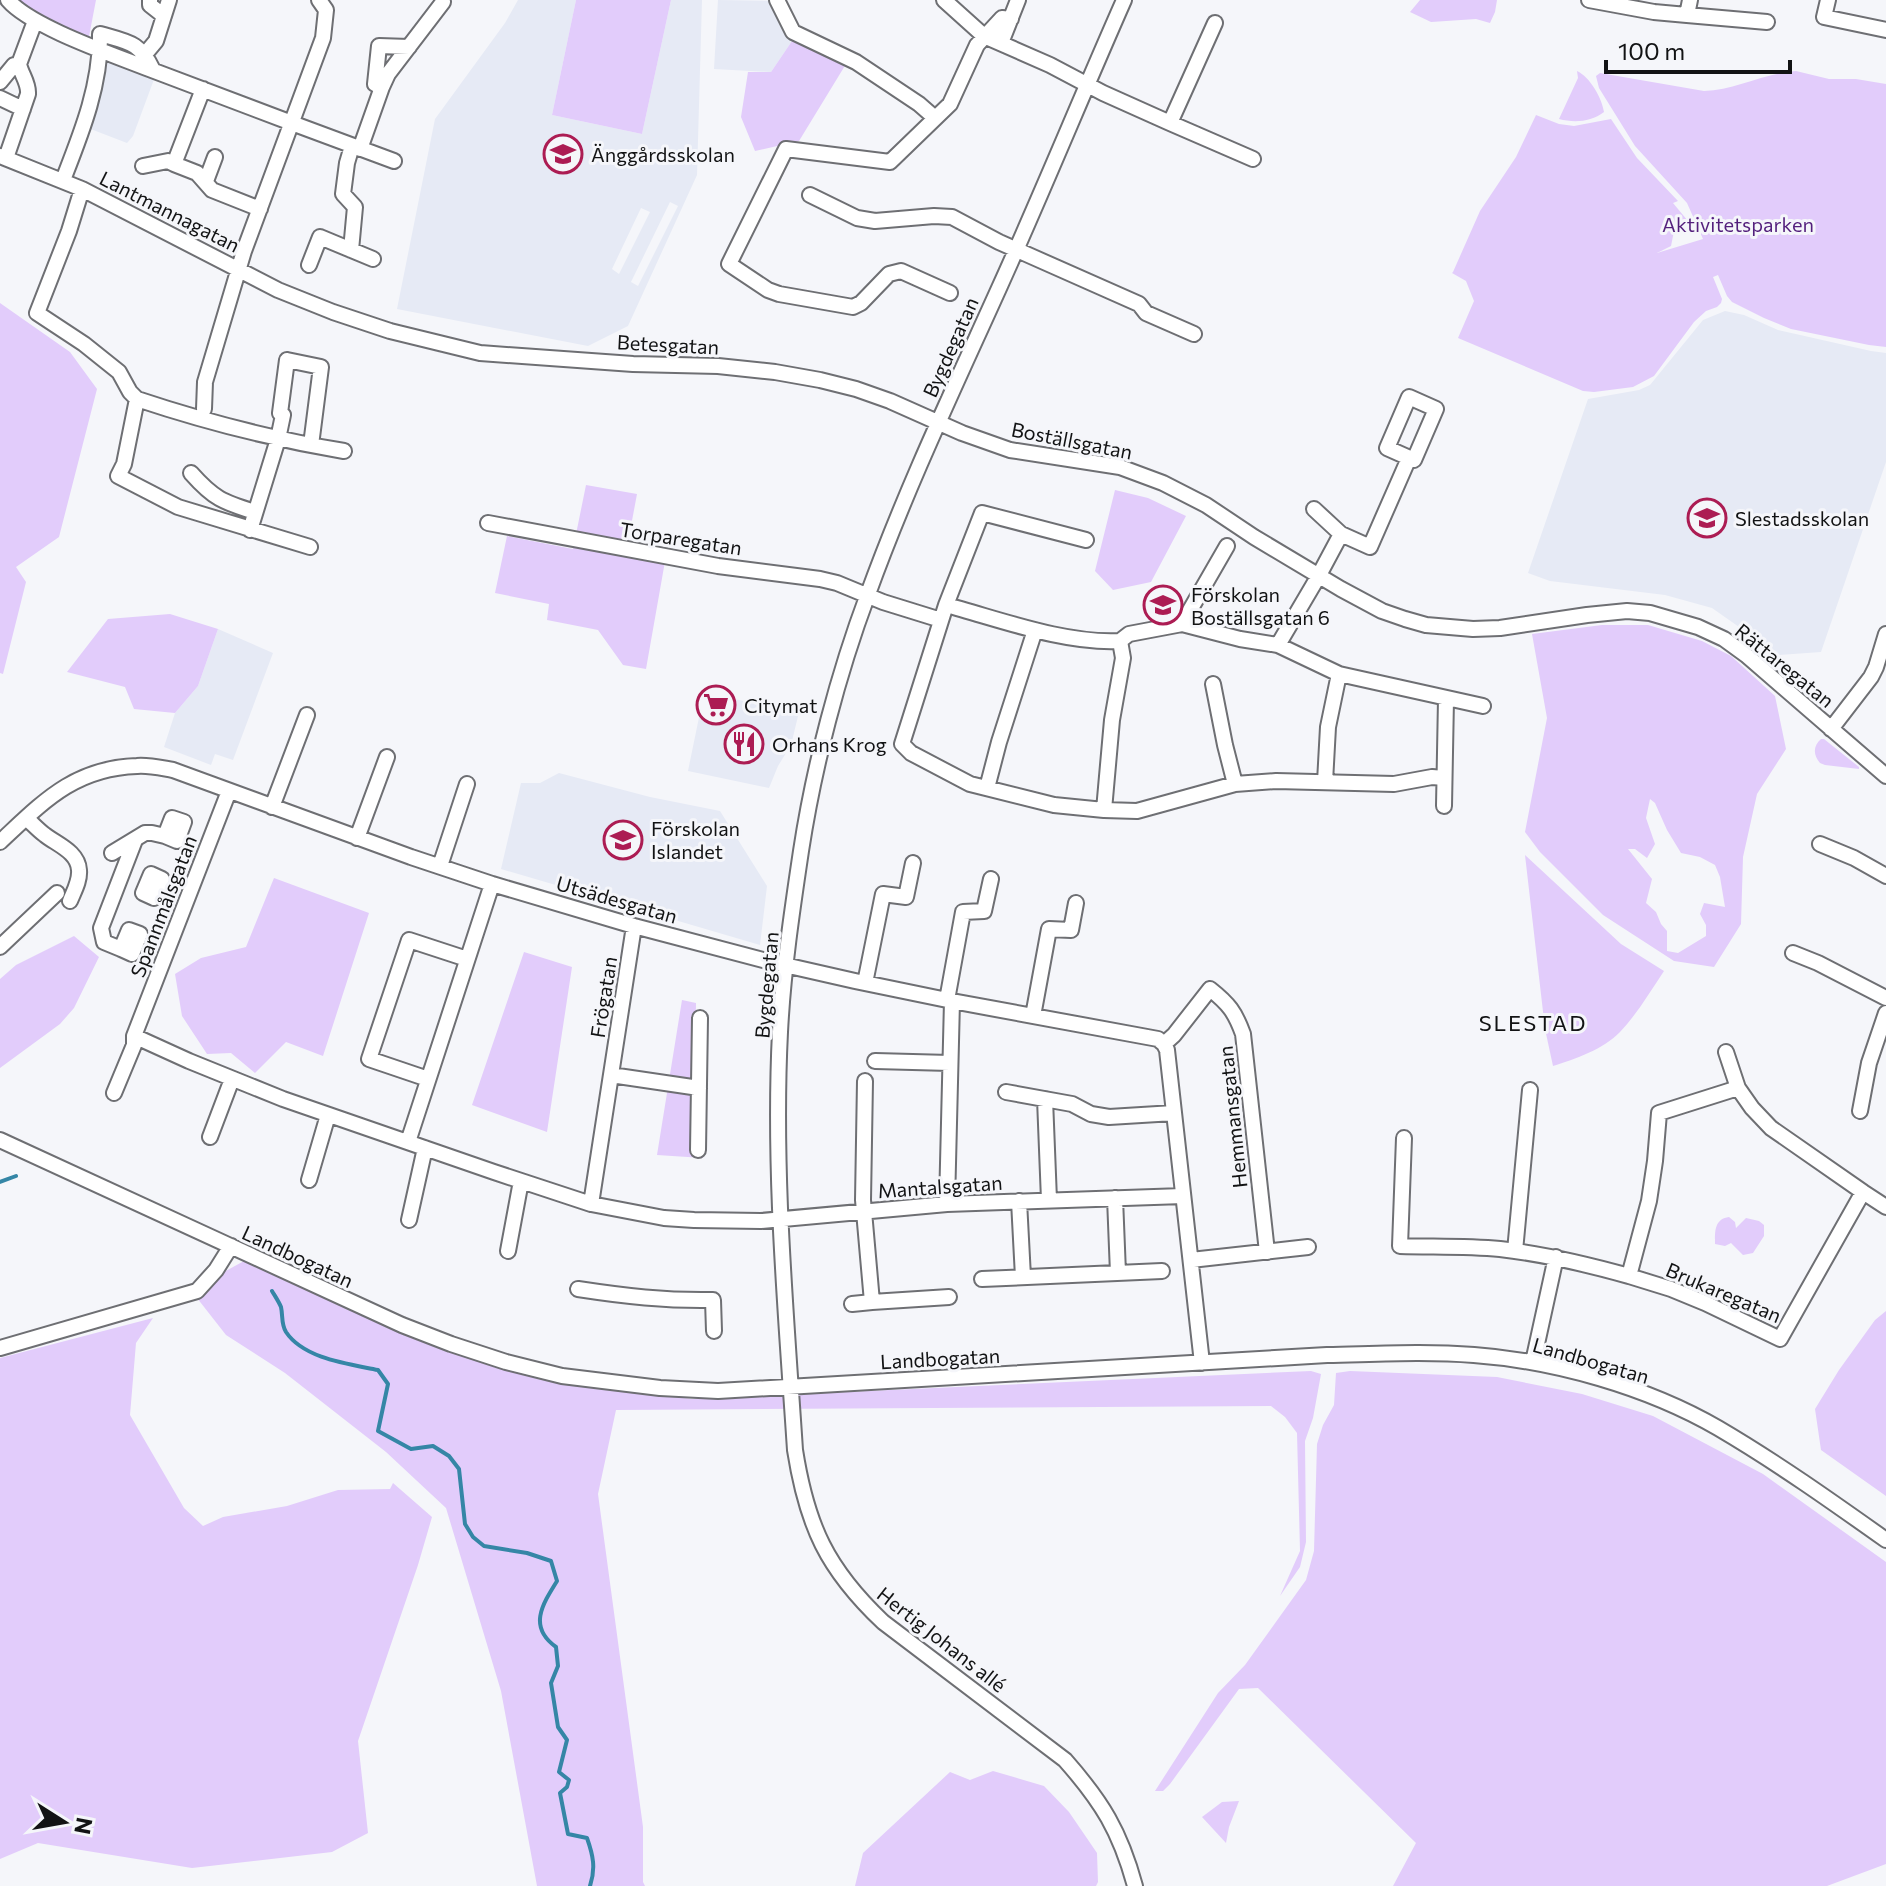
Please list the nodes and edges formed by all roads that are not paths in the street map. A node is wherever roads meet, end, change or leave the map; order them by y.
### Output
1 (8, 0) edge
2 (150, 0) edge
3 (169, 0) edge
4 (427, 0) edge
5 (777, 0) edge
6 (944, 0) edge
7 (1018, 0) edge
8 (1124, 0) edge
9 (1589, 0) edge
10 (1828, 0) edge
11 (444, 1) edge
12 (324, 3) edge
13 (1688, 8) edge
14 (164, 16) junction
15 (1011, 19) junction
16 (35, 21) junction
17 (1767, 22) dead end
18 (1215, 23) dead end
19 (1886, 30) edge
20 (984, 36) junction
21 (1001, 43) junction
22 (409, 47) junction
23 (101, 50) junction
24 (146, 53) junction
25 (19, 64) junction
26 (153, 70) junction
27 (0, 82) edge
28 (1087, 84) junction
29 (382, 87) junction
30 (203, 89) junction
31 (0, 98) edge
32 (23, 109) junction
33 (935, 118) junction
34 (1170, 123) junction
35 (293, 124) junction
36 (356, 147) junction
37 (3, 157) edge
38 (215, 157) dead end
39 (1253, 159) dead end
40 (394, 161) dead end
41 (174, 164) junction
42 (143, 166) dead end
43 (63, 180) junction
44 (206, 181) junction
45 (82, 189) junction
46 (810, 195) dead end
47 (260, 209) junction
48 (1017, 249) junction
49 (351, 250) junction
50 (373, 259) dead end
51 (309, 265) dead end
52 (238, 269) junction
53 (950, 293) dead end
54 (390, 331) joint
55 (1194, 334) dead end
56 (137, 399) junction
57 (204, 409) dead end
58 (938, 422) junction
59 (278, 439) junction
60 (311, 445) junction
61 (344, 451) dead end
62 (1409, 458) dead end
63 (191, 473) dead end
64 (1314, 509) dead end
65 (255, 512) junction
66 (488, 523) dead end
67 (250, 530) junction
68 (1341, 534) junction
69 (1086, 540) dead end
70 (1227, 546) dead end
71 (310, 547) dead end
72 (1318, 577) junction
73 (867, 595) junction
74 (943, 612) junction
75 (1182, 624) junction
76 (1525, 625) joint
77 (1035, 630) junction
78 (1886, 635) edge
79 (1120, 641) junction
80 (1278, 645) junction
81 (1339, 674) junction
82 (1213, 684) dead end
83 (1446, 699) junction
84 (1483, 706) dead end
85 (307, 715) dead end
86 (1831, 729) junction
87 (387, 757) dead end
88 (1886, 776) edge
89 (1444, 778) junction
90 (1325, 782) junction
91 (467, 784) dead end
92 (1235, 784) junction
93 (987, 788) junction
94 (229, 791) junction
95 (1444, 806) dead end
96 (272, 807) junction
97 (1104, 810) junction
98 (26, 818) junction
99 (165, 836) dead end
100 (357, 838) junction
101 (135, 840) junction
102 (0, 842) edge
103 (1820, 844) dead end
104 (112, 853) dead end
105 (913, 863) dead end
106 (440, 866) junction
107 (1886, 876) edge
108 (991, 879) dead end
109 (118, 883) junction
110 (492, 884) junction
111 (143, 893) dead end
112 (1076, 903) dead end
113 (634, 926) junction
114 (0, 947) edge
115 (121, 949) dead end
116 (1793, 953) dead end
117 (467, 959) junction
118 (786, 965) junction
119 (865, 983) junction
120 (1886, 998) edge
121 (950, 1001) junction
122 (1886, 1013) edge
123 (1033, 1016) junction
124 (700, 1018) dead end
125 (134, 1036) junction
126 (1164, 1044) junction
127 (1726, 1052) dead end
128 (875, 1061) dead end
129 (950, 1063) junction
130 (611, 1075) junction
131 (232, 1079) junction
132 (428, 1079) junction
133 (865, 1081) dead end
134 (699, 1088) junction
135 (1738, 1088) junction
136 (1530, 1090) dead end
137 (1006, 1092) dead end
138 (114, 1093) dead end
139 (1045, 1099) junction
140 (1860, 1111) dead end
141 (1174, 1113) junction
142 (328, 1115) junction
143 (210, 1137) dead end
144 (1404, 1138) dead end
145 (0, 1140) edge
146 (408, 1142) junction
147 (425, 1148) junction
148 (698, 1150) dead end
149 (309, 1180) dead end
150 (521, 1181) junction
151 (1863, 1192) junction
152 (1183, 1196) junction
153 (1115, 1198) junction
154 (1049, 1200) junction
155 (1019, 1201) junction
156 (591, 1204) junction
157 (947, 1204) junction
158 (1886, 1207) edge
159 (864, 1211) junction
160 (409, 1220) dead end
161 (782, 1220) junction
162 (231, 1246) junction
163 (1308, 1247) dead end
164 (508, 1251) dead end
165 (1515, 1251) junction
166 (1267, 1252) junction
167 (1556, 1257) junction
168 (1191, 1260) junction
169 (1162, 1271) dead end
170 (1118, 1273) junction
171 (1629, 1276) junction
172 (1023, 1277) junction
173 (982, 1279) dead end
174 (578, 1289) dead end
175 (949, 1297) dead end
176 (872, 1302) junction
177 (852, 1304) dead end
178 (714, 1331) dead end
179 (0, 1348) edge
180 (1533, 1362) junction
181 (1202, 1363) junction
182 (791, 1387) junction
183 (1886, 1540) edge
184 (1135, 1886) edge

1 - 16 street
2 - 14 street
3 - 14 street
4 - 11 street
5 - 33 street
6 - 20 street
7 - 15 street
8 - 28 street, Bygdegatan
9 - 13 street
10 - 19 street
11 - 22 street
12 - 35 street, Lantmannagatan
13 - 17 street
14 - 24 street
15 - 20 street, Bygdegatan
15 - 21 street
16 - 23 street
16 - 25 street, Lantmannagatan
18 - 34 street
20 - 21 street
20 - 33 street, Bygdegatan
21 - 28 street
22 - 29 street
22 - 29 street
23 - 24 street
23 - 26 street
23 - 43 street
24 - 26 street
25 - 27 street, Lantmannagatan
25 - 32 street, Lantmannagatan
26 - 30 street
28 - 34 street
28 - 48 street, Bygdegatan
29 - 36 street
30 - 35 street
30 - 41 street
31 - 32 street
32 - 37 street, Lantmannagatan
33 - 53 street, Bygdegatan
34 - 39 street
35 - 36 street
35 - 47 street, Lantmannagatan
36 - 40 street
36 - 49 street
37 - 43 street, Lantmannagatan
38 - 44 street
41 - 42 street, Lantmannagatan
41 - 44 street, Lantmannagatan
43 - 45 street, Lantmannagatan
44 - 47 street, Lantmannagatan
45 - 52 street, Lantmannagatan
45 - 56 street, Lantmannagatan
46 - 48 street
47 - 52 street, Lantmannagatan
48 - 55 street
48 - 58 street, Bygdegatan
49 - 50 street
49 - 51 street
52 - 54 street, Lantmannagatan
52 - 57 street, Lantmannagatan
54 - 58 street, Betesgatan
56 - 59 street
56 - 67 street
58 - 72 street, Boställsgatan
58 - 73 street, Bygdegatan
59 - 60 street
59 - 60 street
59 - 65 street
60 - 61 street
62 - 68 street
63 - 65 street
64 - 68 street
65 - 67 street
66 - 73 street, Torparegatan
67 - 71 street
68 - 72 street
69 - 74 street
70 - 75 street
72 - 76 street, Boställsgatan
72 - 80 street
73 - 74 street
73 - 118 street, Bygdegatan
74 - 77 street
74 - 93 street
75 - 79 street
75 - 80 street
76 - 86 street, Rättaregatan
77 - 79 street
77 - 93 street
78 - 86 street, Rättaregatan
79 - 97 street
80 - 81 street
81 - 83 street
81 - 90 street
82 - 92 street
83 - 84 street
83 - 89 street
85 - 96 street
86 - 88 street, Rättaregatan
87 - 100 street
89 - 90 street
89 - 95 street
90 - 92 street
91 - 106 street
92 - 97 street
93 - 97 street
94 - 96 street, Utsädesgatan
94 - 98 street, Utsädesgatan
94 - 125 street, Spannmålsgatan
96 - 100 street, Utsädesgatan
98 - 102 street, Utsädesgatan
98 - 114 street
99 - 101 street
100 - 106 street, Utsädesgatan
101 - 104 street
101 - 109 street
103 - 107 street
105 - 119 street
106 - 110 street, Utsädesgatan
108 - 121 street
109 - 111 street
109 - 115 street
110 - 113 street, Utsädesgatan
110 - 117 street
112 - 123 street
113 - 118 street, Utsädesgatan
113 - 130 street, Frögatan
116 - 120 street
117 - 132 street
117 - 132 street
118 - 119 street
118 - 161 street, Bygdegatan
119 - 121 street
121 - 123 street
121 - 129 street
122 - 140 street
123 - 126 street
124 - 134 street
125 - 131 street
125 - 138 street, Spannmålsgatan
126 - 141 street
126 - 166 street, Hemmansgatan
127 - 135 street
128 - 129 street
129 - 157 street
130 - 134 street
130 - 156 street, Frögatan
131 - 142 street
131 - 143 street
132 - 146 street
133 - 159 street, Mantalsgatan
134 - 148 street
135 - 151 street
135 - 171 street
136 - 165 street
137 - 139 street
139 - 141 street
139 - 154 street
141 - 152 street
142 - 146 street
142 - 149 street
144 - 165 street, Brukaregatan
145 - 162 street, Landbogatan
146 - 147 street
147 - 150 street
147 - 160 street
150 - 156 street
150 - 164 street
151 - 158 street
151 - 171 street, Brukaregatan
152 - 153 street, Mantalsgatan
152 - 168 street
153 - 154 street, Mantalsgatan
153 - 170 street
154 - 155 street, Mantalsgatan
155 - 157 street, Mantalsgatan
155 - 172 street, Mantalsgatan
156 - 161 street
157 - 159 street, Mantalsgatan
159 - 161 street, Mantalsgatan
159 - 176 street, Mantalsgatan
161 - 182 street, Bygdegatan
162 - 179 street
162 - 182 street, Landbogatan
163 - 166 street
165 - 167 street, Brukaregatan
166 - 168 street
167 - 171 street, Brukaregatan
167 - 180 street
168 - 181 street
169 - 170 street
170 - 172 street
172 - 173 street
174 - 178 street
175 - 176 street
176 - 177 street
180 - 181 street, Landbogatan
180 - 183 street, Landbogatan
181 - 182 street, Landbogatan
182 - 184 street, Hertig Johans allé

